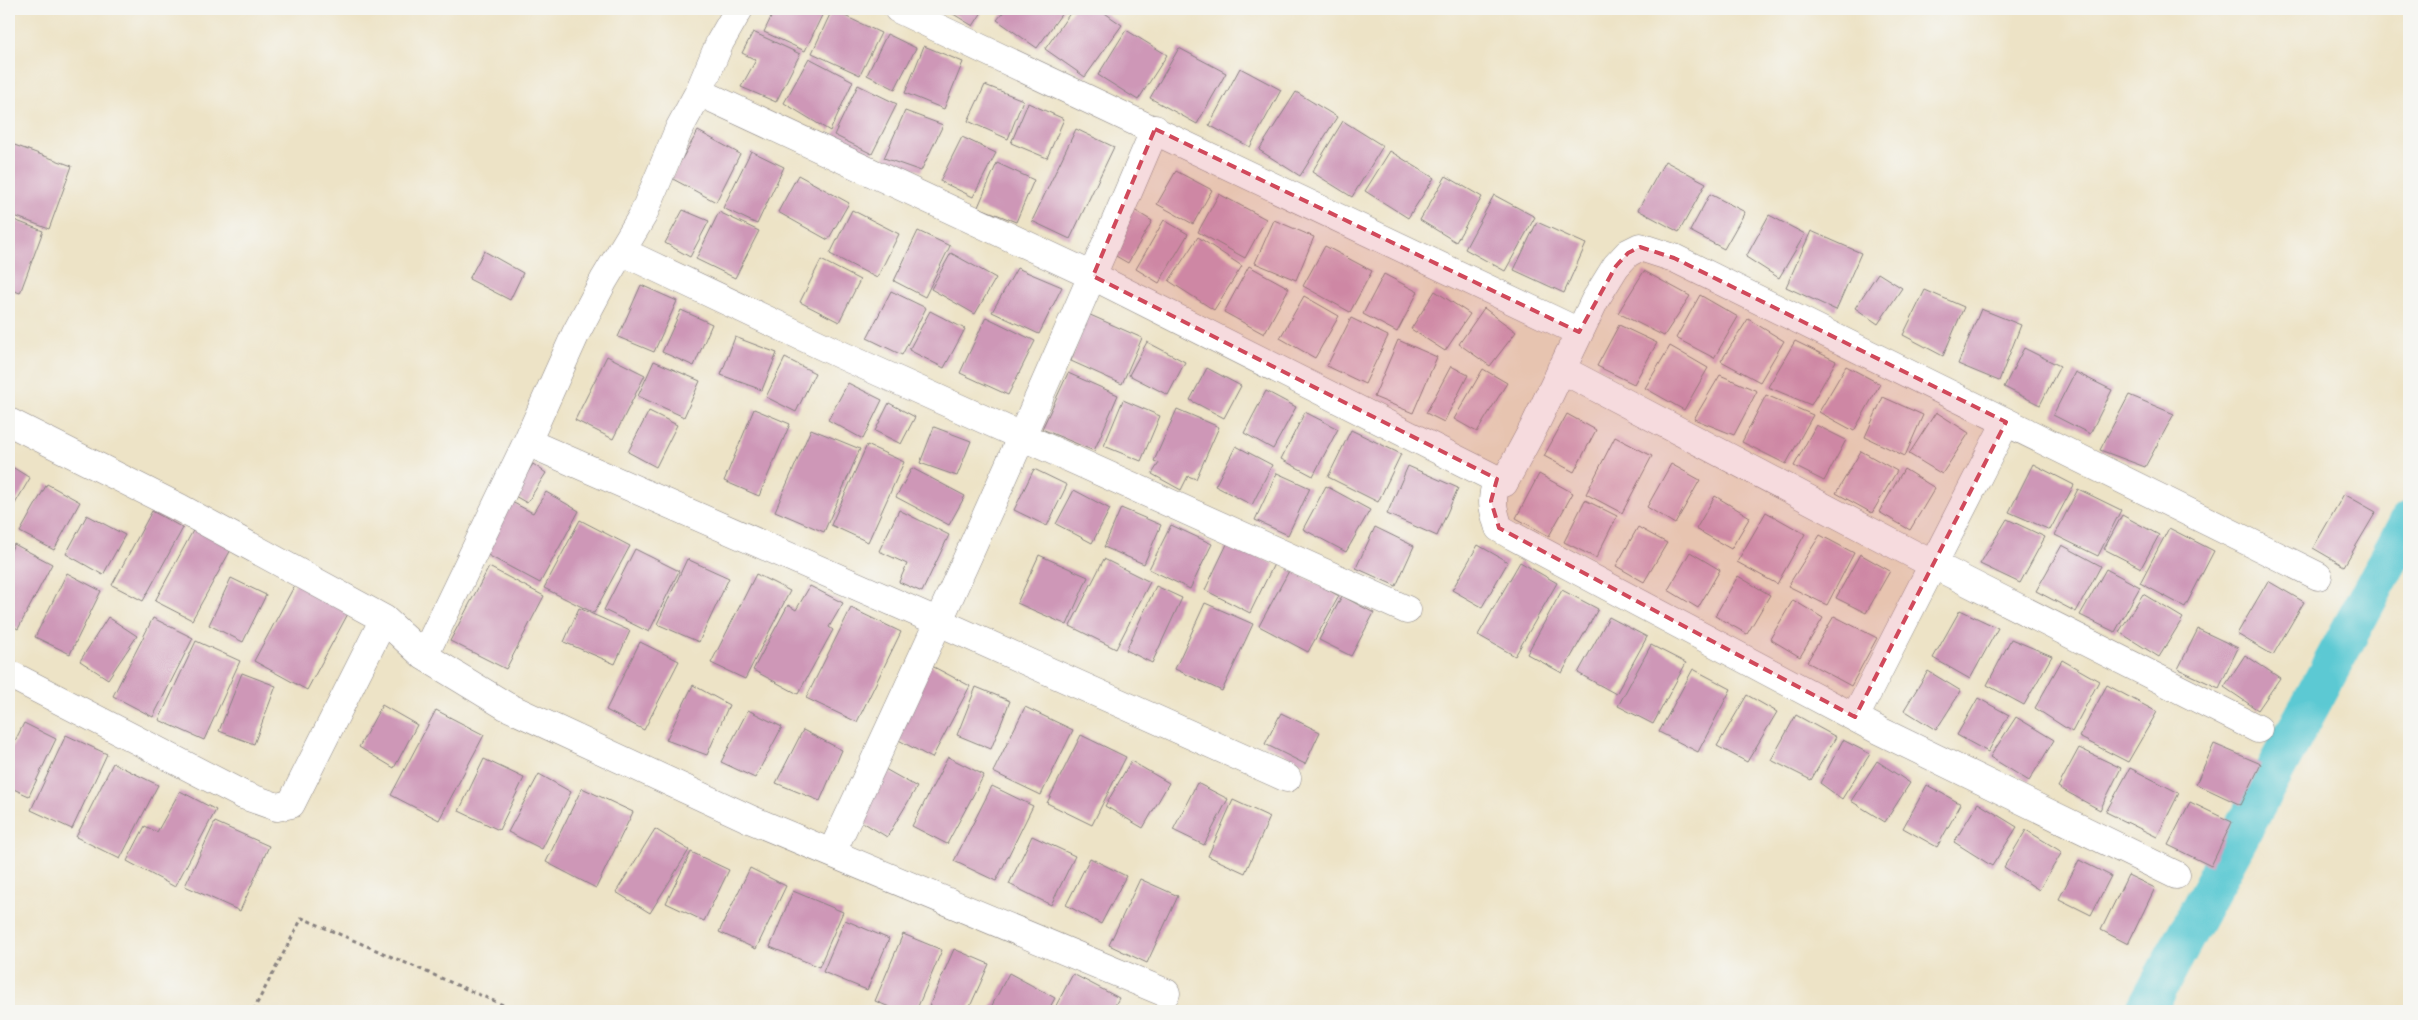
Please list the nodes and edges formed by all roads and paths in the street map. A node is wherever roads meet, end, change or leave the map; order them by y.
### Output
1 (739, 9) edge
2 (898, 9) edge
3 (698, 92) junction
4 (1155, 129) junction
5 (621, 251) junction
6 (1093, 276) junction
7 (1579, 332) junction
8 (1561, 369) junction
9 (9, 422) edge
10 (2006, 422) junction
11 (1020, 436) junction
12 (527, 442) junction
13 (1497, 479) junction
14 (1932, 564) junction
15 (2318, 576) dead end
16 (1407, 610) dead end
17 (384, 619) junction
18 (939, 622) junction
19 (424, 656) junction
20 (9, 674) edge
21 (1855, 717) junction
22 (2258, 729) dead end
23 (1287, 778) dead end
24 (832, 852) junction
25 (2176, 875) dead end
26 (1166, 993) dead end
27 (253, 1011) edge
28 (517, 1011) edge

1 - 3 street
2 - 4 street
3 - 5 street
3 - 6 street
4 - 6 street
4 - 7 street
5 - 11 street
5 - 12 street
6 - 11 street
6 - 13 street
7 - 8 street
7 - 10 street
8 - 13 street
8 - 14 street
9 - 17 street
10 - 14 street
10 - 15 street
11 - 16 street
11 - 18 street
12 - 18 street
12 - 19 street
13 - 21 street
14 - 21 street
14 - 22 street
17 - 19 street
17 - 20 street
18 - 23 street
18 - 24 street
19 - 24 street
21 - 25 street
24 - 26 street
27 - 28 path

